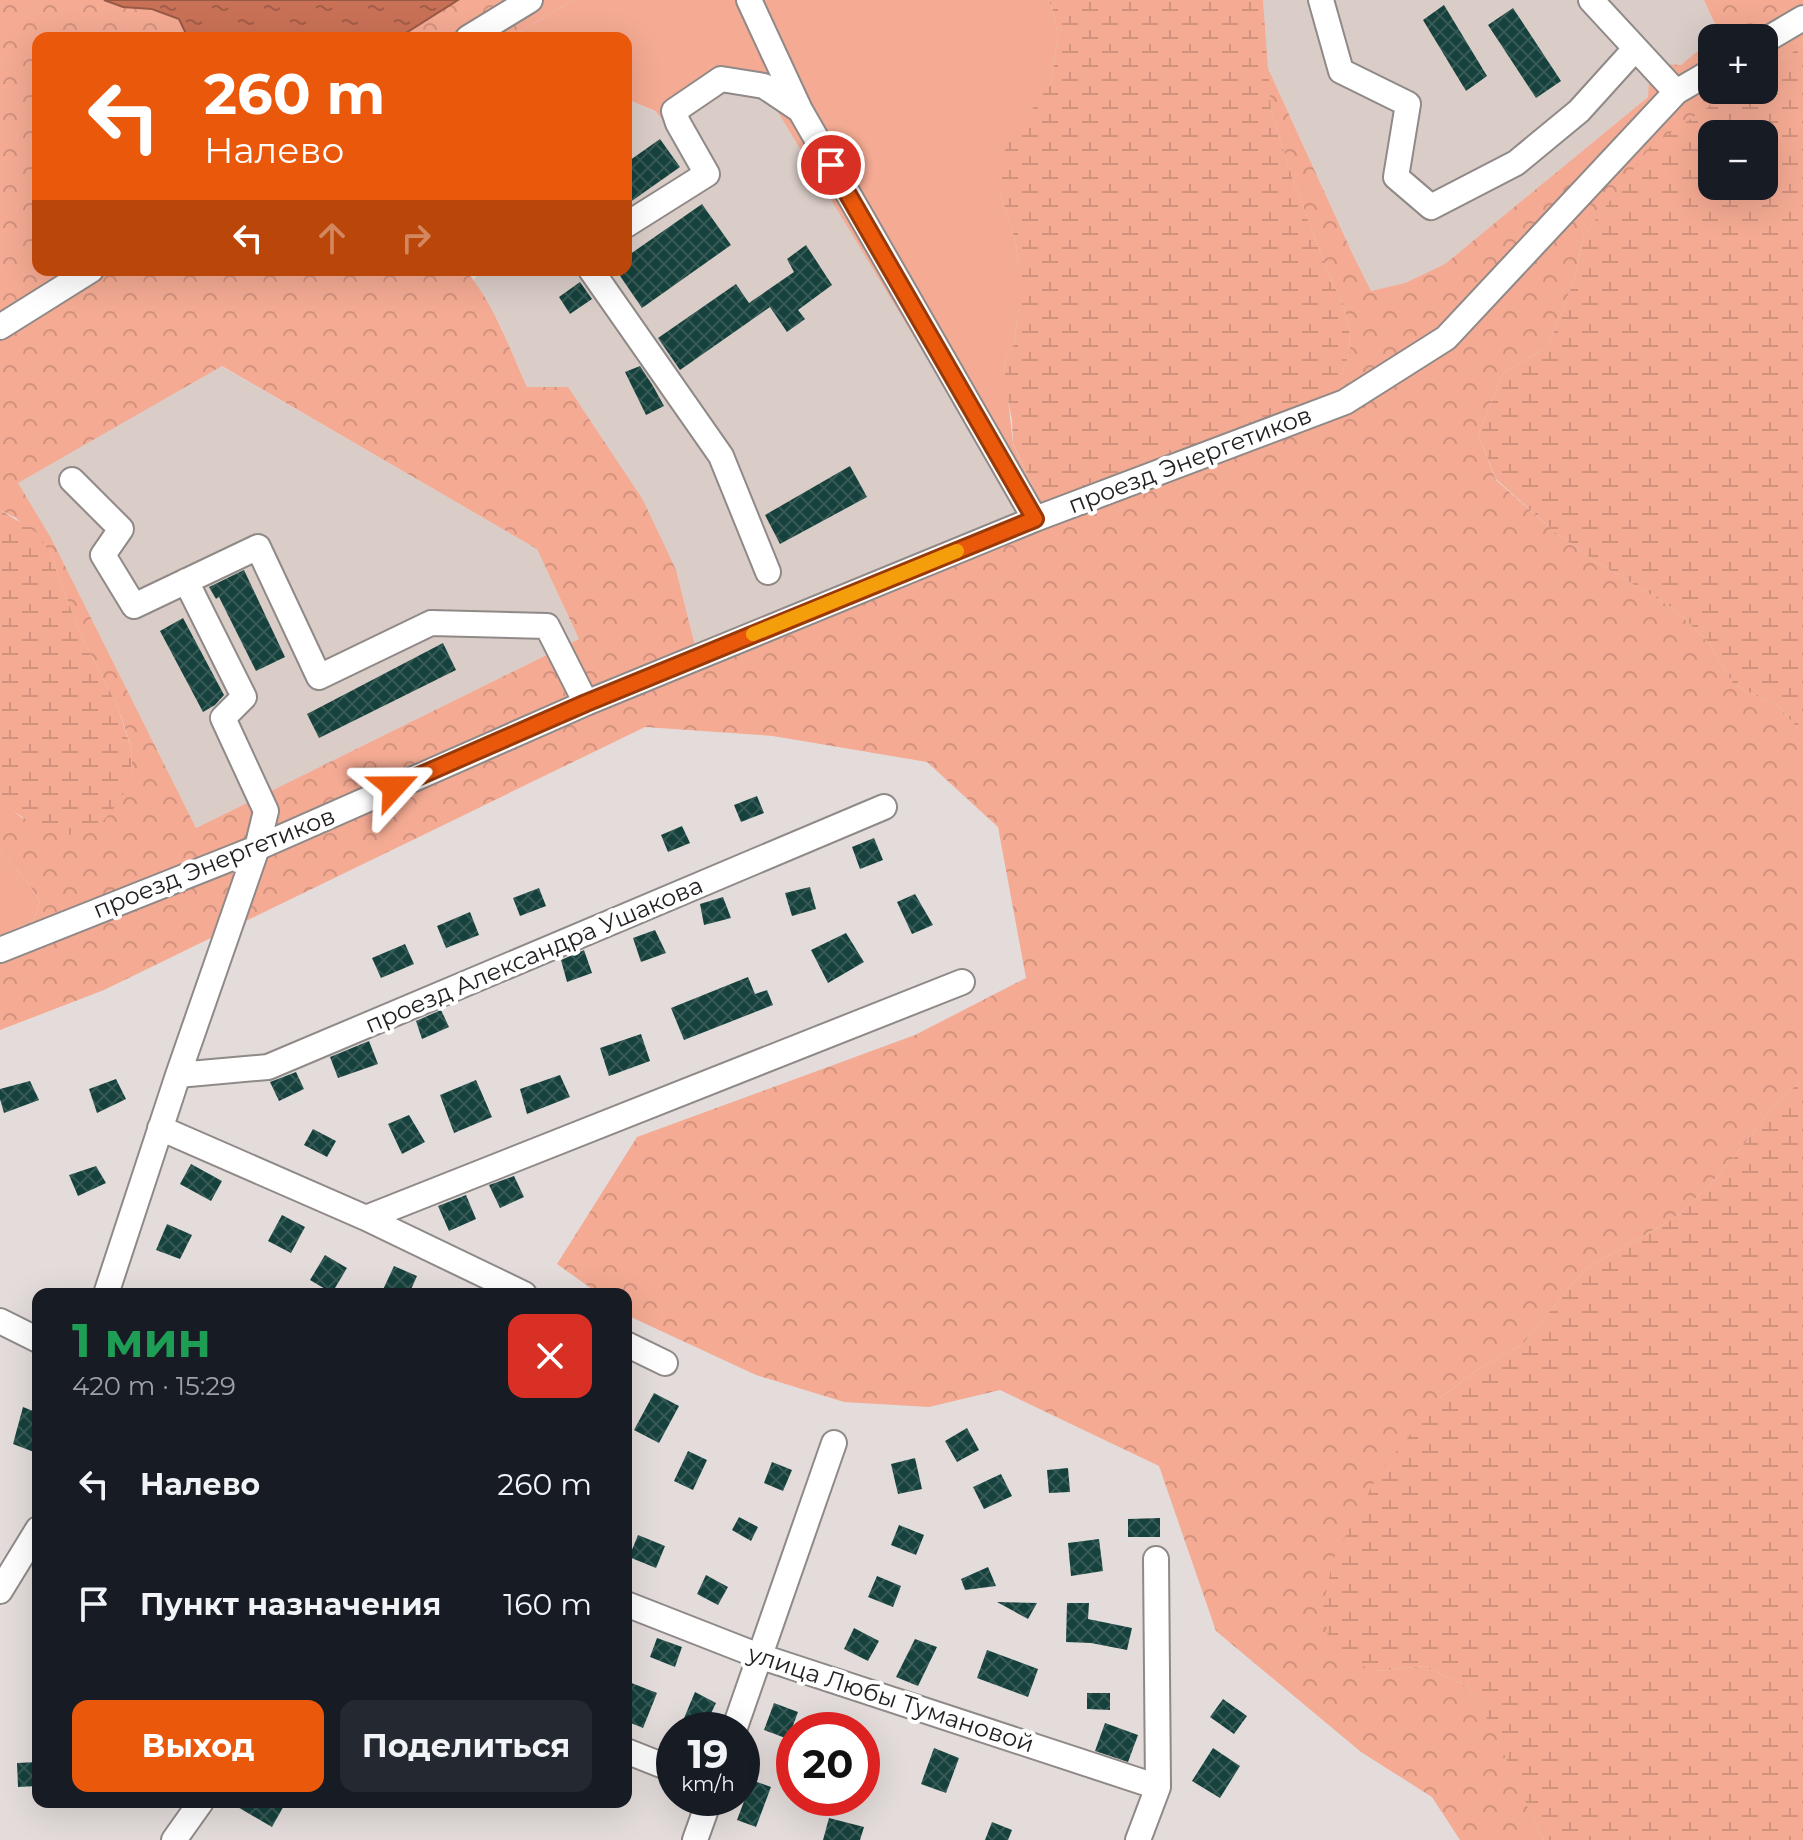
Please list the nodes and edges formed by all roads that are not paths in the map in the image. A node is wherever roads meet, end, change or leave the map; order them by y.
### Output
1 (530, 0) edge
2 (749, 0) edge
3 (1321, 0) edge
4 (1591, 0) edge
5 (1803, 18) edge
6 (478, 32) edge
7 (1778, 33) edge
8 (1635, 49) junction
9 (1698, 79) edge
10 (1676, 92) junction
11 (800, 110) junction
12 (632, 221) edge
13 (81, 276) edge
14 (595, 276) edge
15 (0, 327) edge
16 (72, 480) dead end
17 (1035, 519) junction
18 (768, 572) dead end
19 (186, 581) junction
20 (586, 703) junction
21 (884, 807) dead end
22 (257, 848) junction
23 (0, 950) edge
24 (962, 982) dead end
25 (178, 1075) junction
26 (160, 1128) junction
27 (366, 1218) junction
28 (488, 1286) edge
29 (108, 1288) edge
30 (0, 1321) edge
31 (32, 1337) edge
32 (632, 1347) edge
33 (665, 1363) dead end
34 (834, 1443) dead end
35 (32, 1539) edge
36 (1156, 1559) dead end
37 (0, 1591) edge
38 (632, 1606) edge
39 (759, 1656) junction
40 (740, 1712) edge
41 (632, 1753) edge
42 (656, 1763) edge
43 (1158, 1787) junction
44 (197, 1808) edge
45 (704, 1816) edge
46 (174, 1840) edge
47 (695, 1840) edge
48 (1138, 1840) edge

1 - 6 street
2 - 11 street
3 - 8 street
4 - 8 street
5 - 7 street
8 - 10 street
9 - 10 street, проезд Энергетиков
10 - 17 street, проезд Энергетиков
11 - 12 street
11 - 17 street
13 - 15 street
14 - 18 street
16 - 19 street
17 - 20 street, проезд Энергетиков
19 - 20 street
19 - 22 street
20 - 22 street, проезд Энергетиков
21 - 25 street, проезд Александра Ушакова
22 - 23 street, проезд Энергетиков
22 - 25 street
24 - 27 street
25 - 26 street
26 - 27 street
26 - 29 street
27 - 28 street
30 - 31 street
32 - 33 street
34 - 39 street
35 - 37 street
36 - 43 street
38 - 39 street, улица Любы Тумановой
39 - 40 street
39 - 43 street, улица Любы Тумановой
41 - 42 street
43 - 48 street
44 - 46 street
45 - 47 street

